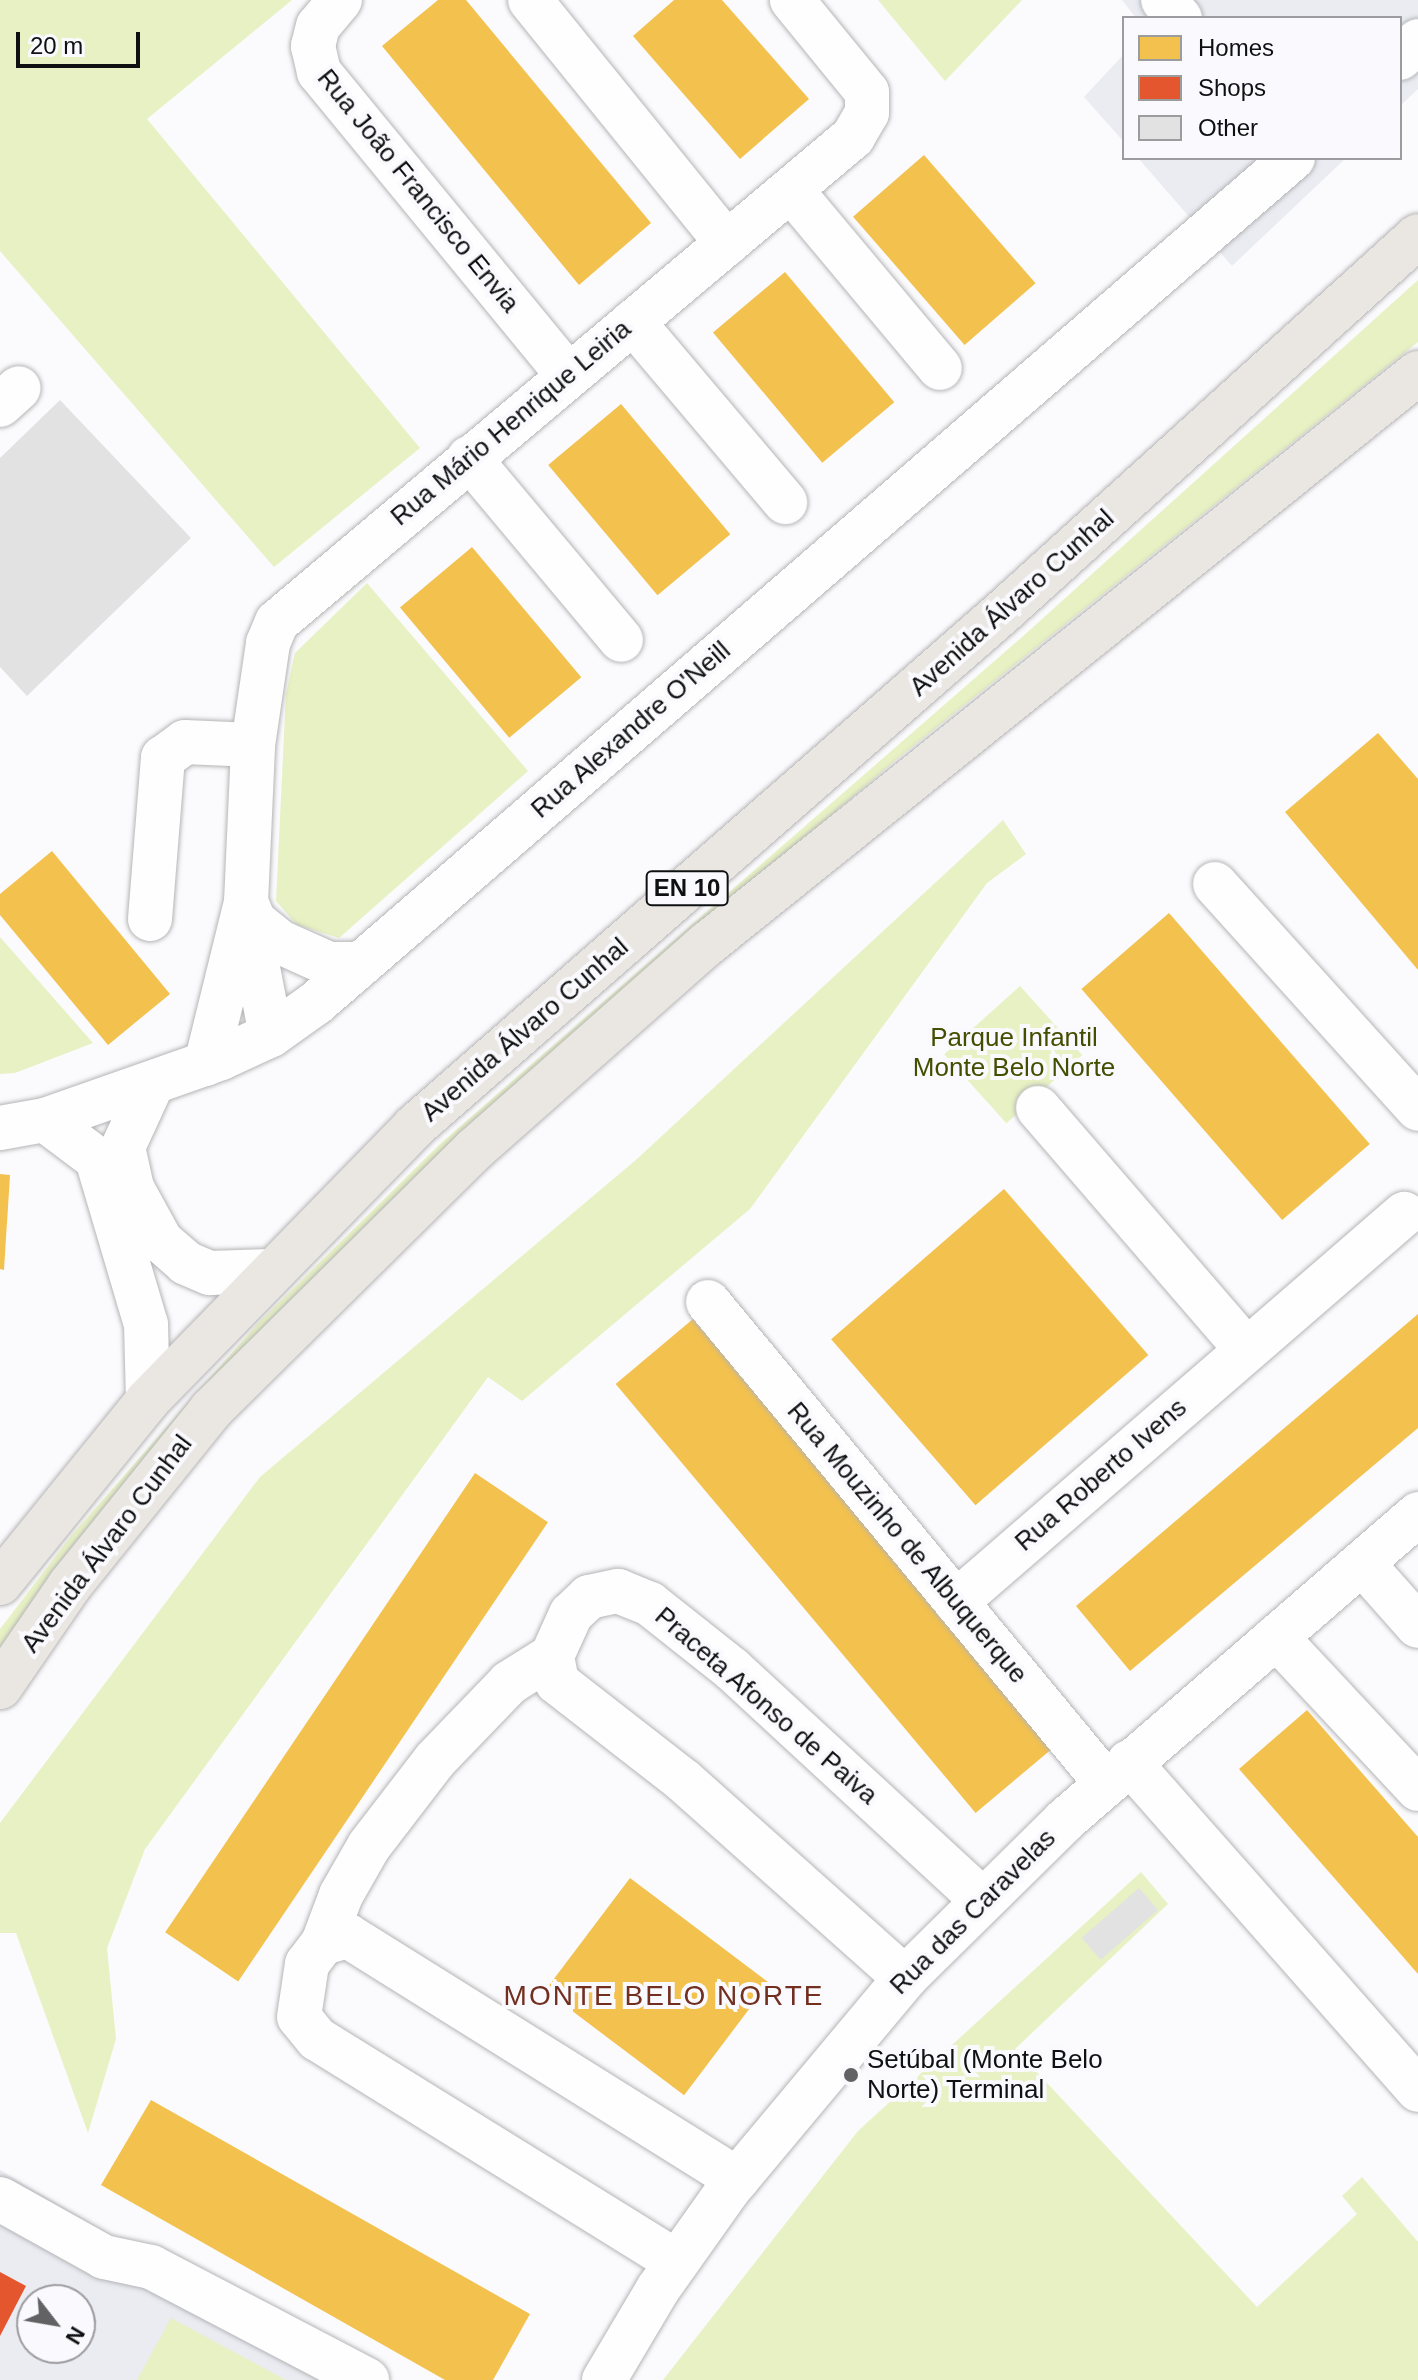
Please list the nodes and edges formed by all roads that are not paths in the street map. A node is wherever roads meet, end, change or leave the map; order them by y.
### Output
1 (340, 0) edge
2 (530, 0) edge
3 (792, 0) edge
4 (1163, 0) edge
5 (1178, 16) edge
6 (1418, 41) edge
7 (1402, 56) edge
8 (1289, 160) edge
9 (791, 190) junction
10 (1418, 236) edge
11 (727, 243) junction
12 (633, 322) junction
13 (940, 368) dead end
14 (1418, 373) edge
15 (568, 375) junction
16 (469, 458) junction
17 (785, 502) dead end
18 (621, 640) dead end
19 (253, 745) junction
20 (1215, 884) dead end
21 (246, 902) junction
22 (150, 919) dead end
23 (361, 964) junction
24 (271, 1035) junction
25 (206, 1064) junction
26 (152, 1084) junction
27 (1038, 1108) dead end
28 (1418, 1109) edge
29 (45, 1120) junction
30 (0, 1128) edge
31 (1404, 1214) dead end
32 (269, 1271) junction
33 (708, 1302) dead end
34 (1246, 1349) junction
35 (148, 1400) junction
36 (1418, 1514) edge
37 (1362, 1563) junction
38 (0, 1583) edge
39 (956, 1602) junction
40 (1418, 1626) edge
41 (1276, 1637) junction
42 (552, 1656) junction
43 (0, 1687) edge
44 (1117, 1773) junction
45 (1418, 1789) edge
46 (982, 1900) junction
47 (323, 1943) junction
48 (905, 1978) junction
49 (1418, 2090) edge
50 (737, 2179) junction
51 (0, 2199) edge
52 (677, 2262) junction
53 (367, 2380) edge
54 (604, 2380) edge

1 - 15 street, Rua João Francisco Envia
2 - 11 street
3 - 9 street, Rua Mário Henrique Leiria
4 - 5 street
6 - 7 street
8 - 23 street, Rua Alexandre O'Neill
9 - 11 street, Rua Mário Henrique Leiria
9 - 13 street
10 - 32 main road, Avenida Álvaro Cunhal / EN 10
11 - 12 street, Rua Mário Henrique Leiria
12 - 15 street, Rua Mário Henrique Leiria
12 - 17 street
14 - 43 main road, Avenida Álvaro Cunhal / EN 10
15 - 16 street, Rua Mário Henrique Leiria
16 - 18 street
16 - 19 street, Rua Mário Henrique Leiria
19 - 21 street, Rua Mário Henrique Leiria
19 - 22 street
20 - 28 street
21 - 23 street
21 - 24 street, Rua Mário Henrique Leiria
21 - 25 street, Rua Mário Henrique Leiria
23 - 24 street, Rua Alexandre O'Neill
24 - 25 street, Rua Alexandre O'Neill
25 - 26 street, Rua Alexandre O'Neill
26 - 29 street, Rua Alexandre O'Neill
26 - 32 street
27 - 34 street
29 - 30 street, Rua Alexandre O'Neill
29 - 35 street
31 - 34 street, Rua Roberto Ivens
32 - 35 main road, Avenida Álvaro Cunhal / EN 10
33 - 39 street, Rua Mouzinho de Albuquerque
34 - 39 street, Rua Roberto Ivens
35 - 38 main road, Avenida Álvaro Cunhal / EN 10
36 - 37 street, Rua das Caravelas
37 - 40 street
37 - 41 street, Rua das Caravelas
39 - 44 street, Rua Mouzinho de Albuquerque
41 - 44 street, Rua das Caravelas
41 - 45 street
42 - 46 street, Praceta Afonso de Paiva
42 - 47 street
42 - 48 street
44 - 46 street, Rua das Caravelas
44 - 49 street, Rua Mouzinho de Albuquerque
46 - 48 street, Rua das Caravelas
47 - 50 street
47 - 52 street
48 - 50 street, Rua das Caravelas
50 - 52 street, Rua das Caravelas
51 - 53 street
52 - 54 street, Rua das Caravelas

